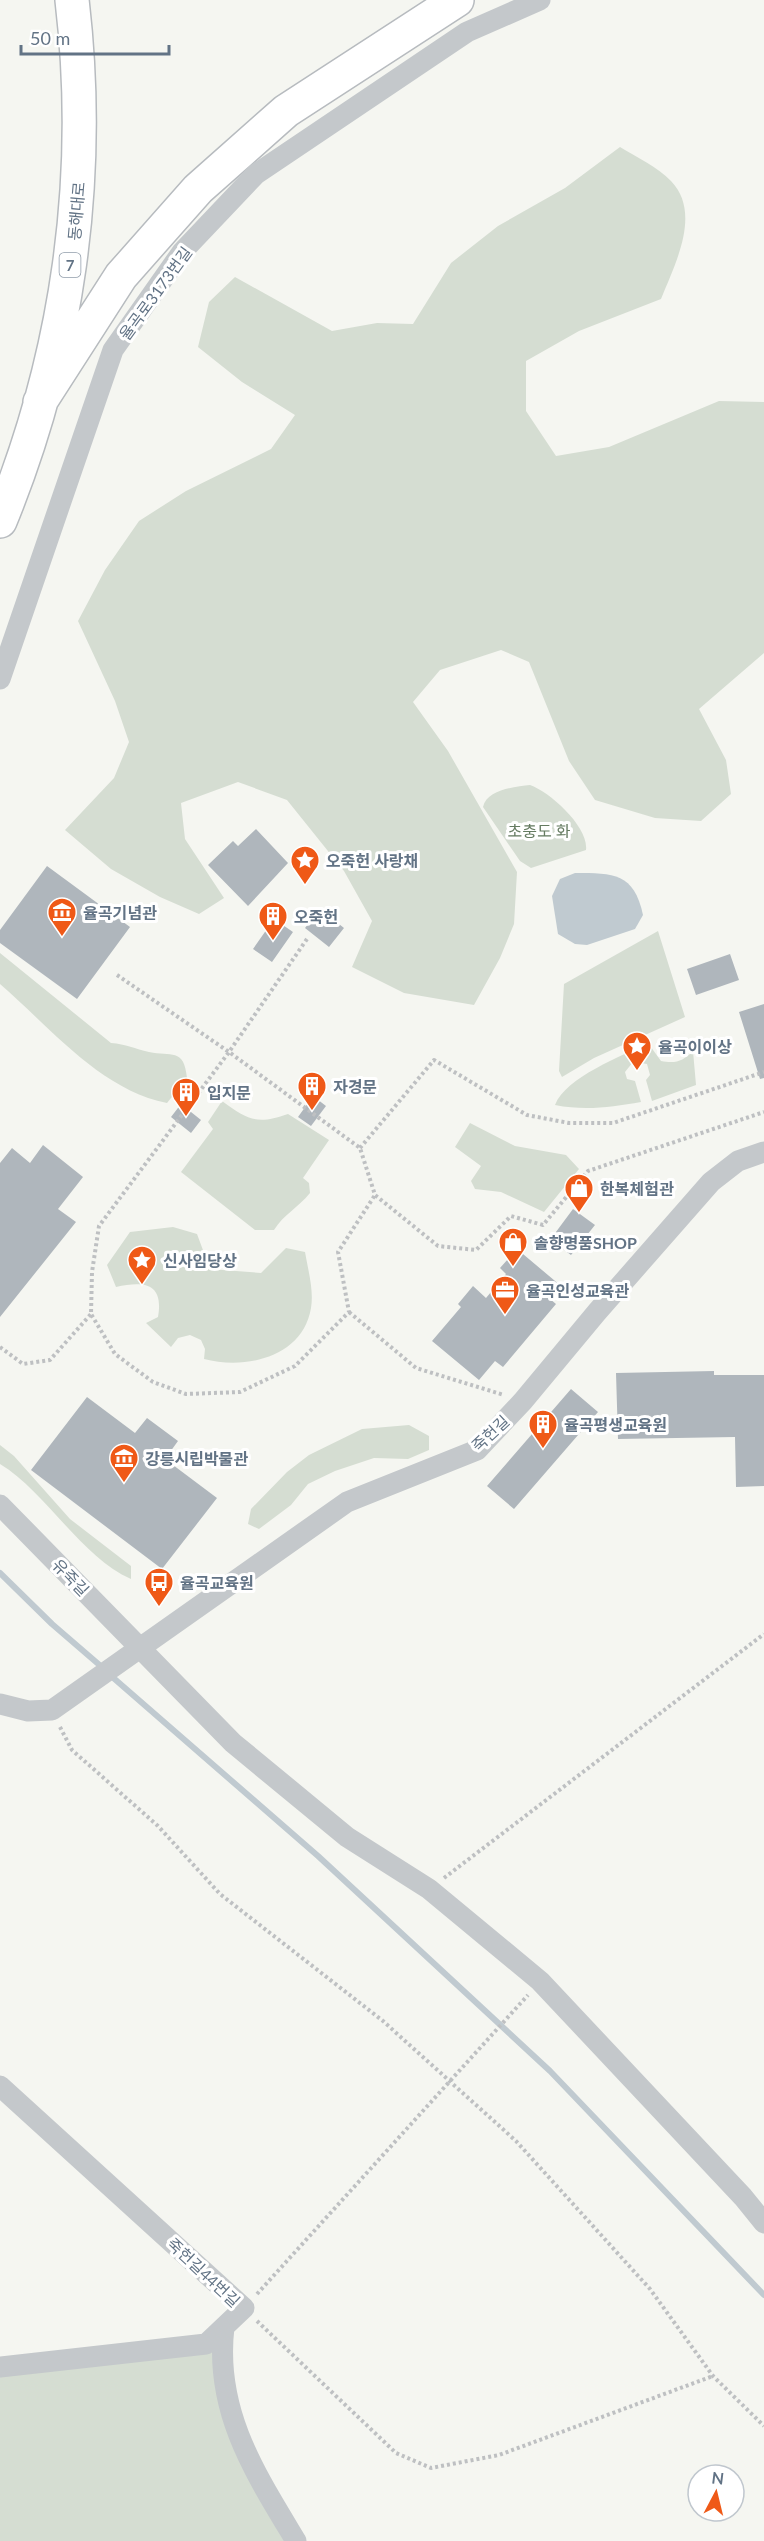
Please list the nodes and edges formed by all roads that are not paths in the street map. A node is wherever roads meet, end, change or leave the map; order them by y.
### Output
1 (50, 0) edge
2 (72, 0) edge
3 (457, 0) edge
4 (540, 0) edge
5 (40, 402) junction
6 (0, 463) edge
7 (0, 521) edge
8 (0, 679) edge
9 (764, 1152) edge
10 (0, 1505) edge
11 (134, 1654) junction
12 (0, 1704) edge
13 (0, 2086) edge
14 (764, 2223) edge
15 (224, 2327) junction
16 (0, 2367) edge
17 (296, 2541) edge

1 - 6 main road, 동해대로 / 7
2 - 5 main road, 동해대로 / 7
3 - 5 main road
4 - 8 street, 율곡로3173번길
5 - 7 main road, 동해대로 / 7
9 - 11 street, 죽헌길
10 - 11 street, 유죽길
11 - 12 street, 죽헌길
11 - 14 street, 유죽길
13 - 15 street, 죽헌길44번길
15 - 16 street, 죽헌길44번길
15 - 17 street

